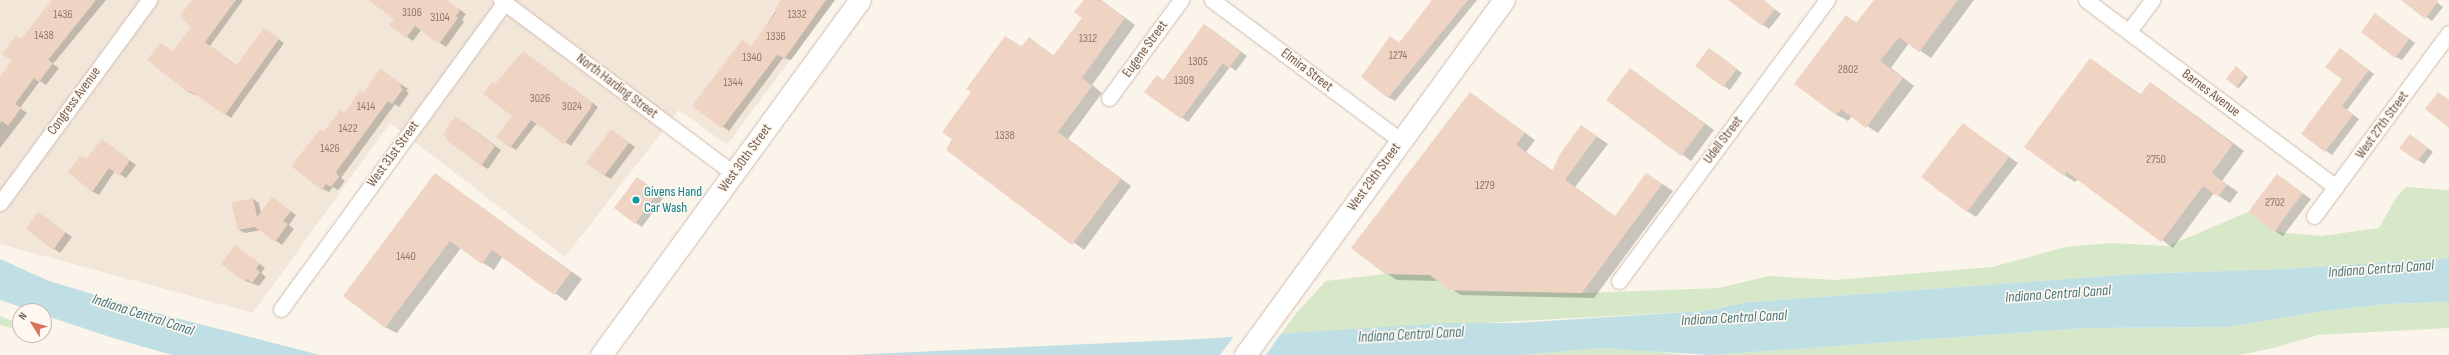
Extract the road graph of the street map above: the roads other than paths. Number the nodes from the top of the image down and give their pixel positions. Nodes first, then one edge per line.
1 (149, 0) edge
2 (860, 0) edge
3 (1181, 0) edge
4 (1212, 0) edge
5 (1504, 0) edge
6 (1827, 0) edge
7 (2086, 0) edge
8 (2152, 0) edge
9 (504, 1) edge
10 (2129, 31) junction
11 (2449, 33) edge
12 (1109, 98) dead end
13 (1401, 141) junction
14 (734, 173) junction
15 (2336, 187) junction
16 (0, 203) edge
17 (2314, 216) dead end
18 (1620, 282) dead end
19 (281, 309) dead end
20 (605, 350) edge
21 (1244, 355) edge

1 - 16 street, Congress Avenue
2 - 14 main road, West 30th Street
3 - 12 street, Eugene Street
4 - 13 street, Elmira Street
5 - 13 main road, West 29th Street
6 - 18 street, Udell Street
7 - 10 street, Barnes Avenue
8 - 10 street
9 - 14 street, North Harding Street
9 - 19 street, West 31st Street
10 - 15 street, Barnes Avenue
11 - 15 street, West 27th Street
13 - 21 main road, West 29th Street
14 - 20 main road, West 30th Street
15 - 17 street, West 27th Street

